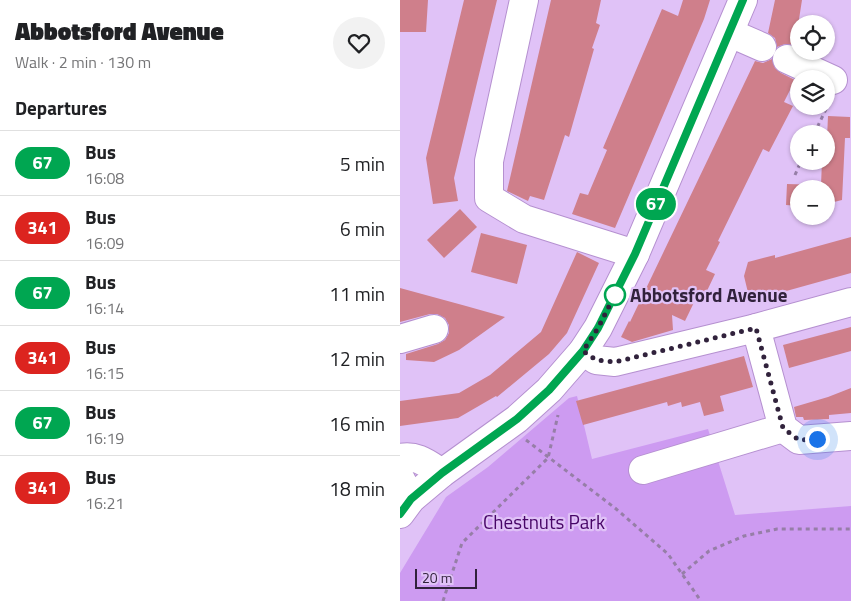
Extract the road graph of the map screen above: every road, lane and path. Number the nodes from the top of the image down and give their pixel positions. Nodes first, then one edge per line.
1 (524, 0) edge
2 (743, 0) edge
3 (730, 33) junction
4 (762, 47) dead end
5 (787, 59) dead end
6 (811, 70) edge
7 (797, 170) edge
8 (795, 175) dead end
9 (635, 254) junction
10 (851, 302) edge
11 (756, 328) junction
12 (434, 329) dead end
13 (400, 339) edge
14 (583, 351) junction
15 (558, 409) dead end
16 (783, 428) junction
17 (519, 435) dead end
18 (851, 436) edge
19 (400, 458) edge
20 (548, 458) junction
21 (643, 470) dead end
22 (442, 473) junction
23 (404, 497) edge
24 (851, 529) edge
25 (682, 574) junction
26 (443, 601) edge
27 (701, 601) edge

1 - 9 street
2 - 3 street
3 - 4 street
3 - 9 street
5 - 6 street
7 - 8 path
9 - 14 street
10 - 11 street
11 - 14 street
11 - 16 street
12 - 13 street
14 - 22 street
15 - 20 path
16 - 18 street
16 - 21 street
17 - 20 path
19 - 22 street
20 - 25 path
20 - 26 path
22 - 23 street
24 - 25 path
25 - 27 path

